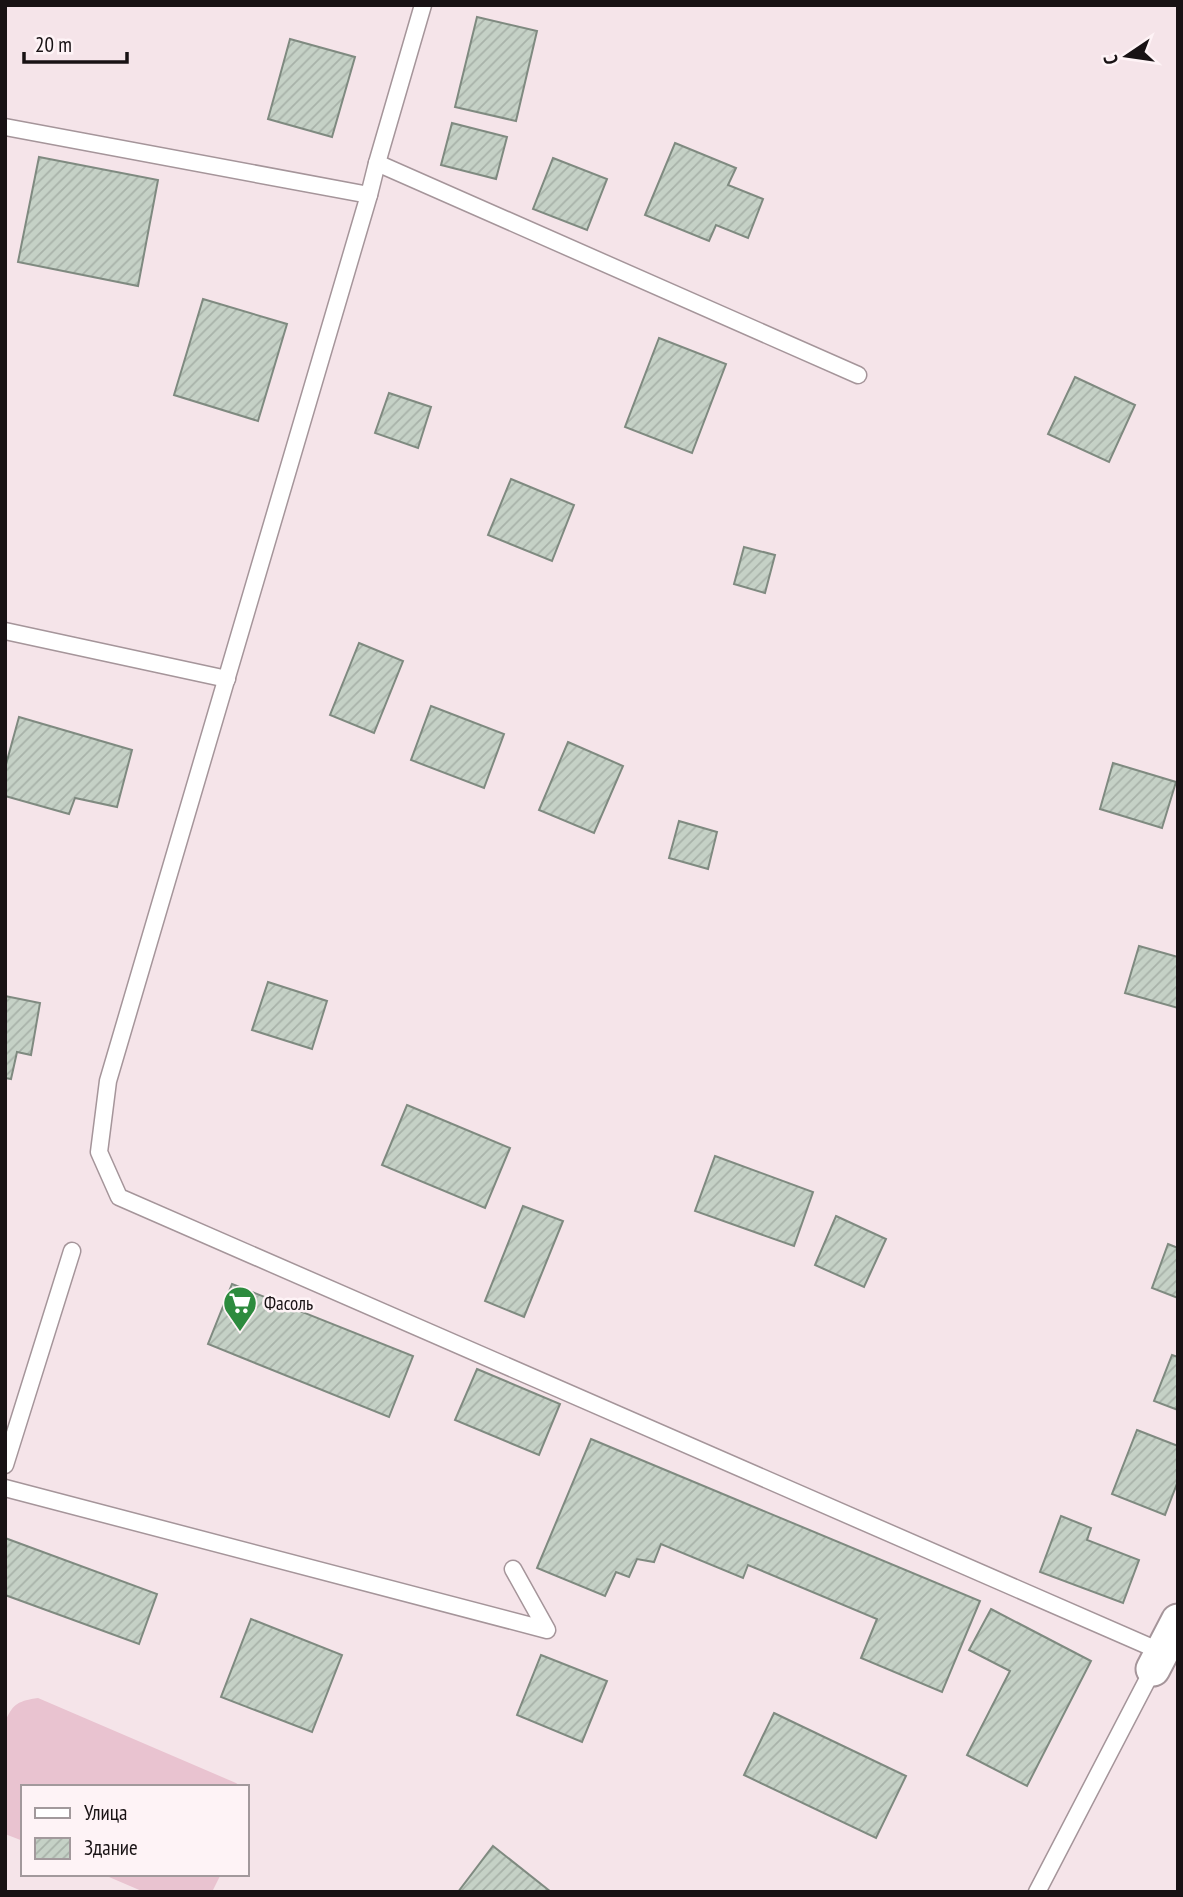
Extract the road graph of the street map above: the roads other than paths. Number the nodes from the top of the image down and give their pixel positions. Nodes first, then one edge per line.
1 (423, 5) edge
2 (5, 127) edge
3 (377, 163) junction
4 (369, 195) junction
5 (858, 375) dead end
6 (5, 631) edge
7 (227, 679) junction
8 (72, 1251) dead end
9 (5, 1465) edge
10 (5, 1488) edge
11 (513, 1569) dead end
12 (1178, 1621) edge
13 (1157, 1661) junction
14 (1037, 1892) edge

1 - 3 lane
2 - 4 lane
3 - 4 lane
3 - 5 lane
4 - 7 lane
6 - 7 lane
7 - 13 lane
8 - 9 lane
10 - 11 lane
12 - 13 street
13 - 14 lane

